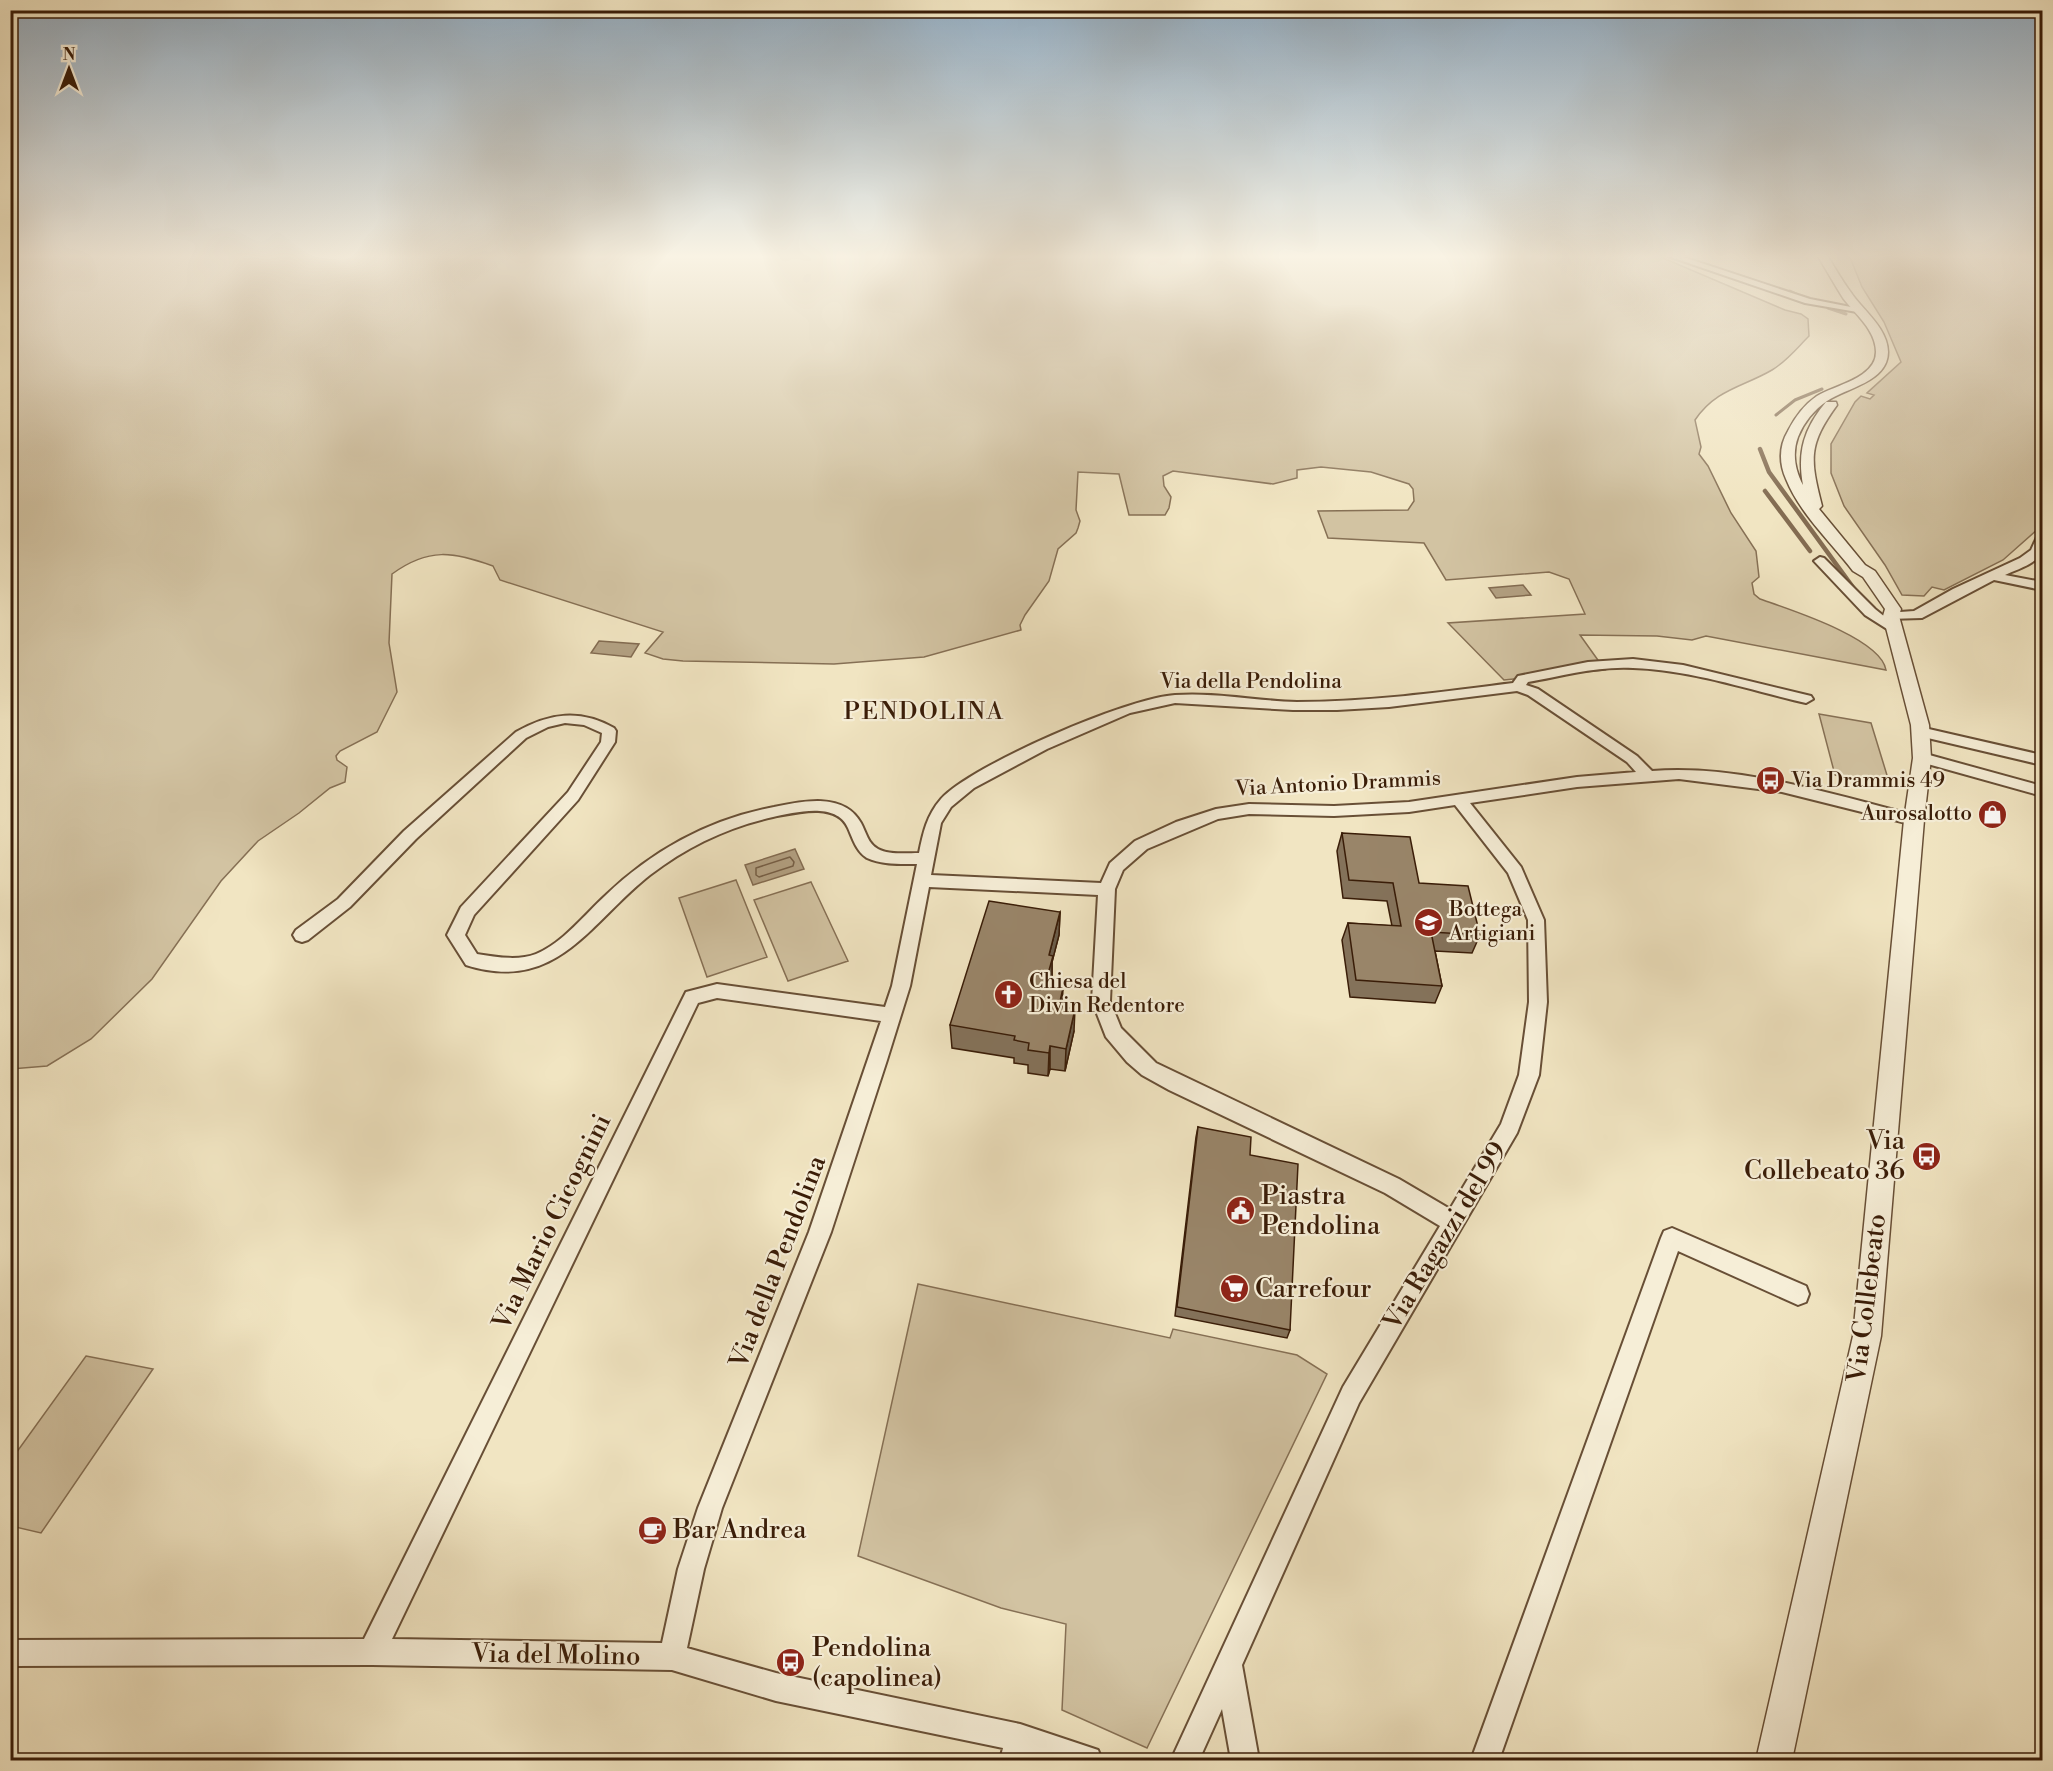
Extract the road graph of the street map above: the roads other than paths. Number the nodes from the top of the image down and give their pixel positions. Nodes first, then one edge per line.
1 (1878, 338) edge
2 (1855, 382) junction
3 (1818, 515) junction
4 (2042, 538) edge
5 (1820, 561) dead end
6 (1994, 576) junction
7 (2043, 586) edge
8 (1893, 623) junction
9 (1518, 687) junction
10 (1806, 699) dead end
11 (1920, 732) junction
12 (1922, 758) junction
13 (2043, 760) edge
14 (1647, 775) junction
15 (2043, 791) edge
16 (1459, 800) junction
17 (1914, 820) junction
18 (926, 859) junction
19 (921, 881) junction
20 (1107, 889) junction
21 (302, 935) dead end
22 (890, 1015) junction
23 (1452, 1222) junction
24 (1798, 1294) dead end
25 (372, 1652) junction
26 (10, 1653) edge
27 (672, 1657) junction
28 (1229, 1667) junction
29 (1017, 1749) edge
30 (1088, 1761) edge
31 (1185, 1761) edge
32 (1245, 1761) edge
33 (1485, 1761) edge
34 (1774, 1761) edge

1 - 2 street
2 - 3 street
2 - 3 street
3 - 8 street
4 - 6 street
5 - 8 street
6 - 7 street
6 - 8 street
8 - 11 street, Via Collebeato
9 - 10 street, Via della Pendolina
9 - 14 street
9 - 18 street, Via della Pendolina
11 - 12 street, Via Collebeato
11 - 13 street
12 - 15 street
12 - 17 street, Via Collebeato
14 - 16 street, Via Antonio Drammis
14 - 17 street, Via Antonio Drammis
16 - 20 street, Via Antonio Drammis
16 - 23 street, Via Ragazzi del 99
17 - 34 street, Via Collebeato
18 - 19 street, Via della Pendolina
18 - 21 street
19 - 20 street
19 - 22 street, Via della Pendolina
20 - 23 street, Via Antonio Drammis
22 - 25 street, Via Mario Cicognini
22 - 27 street, Via della Pendolina
23 - 28 street, Via Ragazzi del 99
24 - 33 street
25 - 26 street, Via del Molino
25 - 27 street, Via del Molino
27 - 29 street, Via del Molino
28 - 31 street, Via Ragazzi del 99
28 - 32 street
29 - 30 street, Via del Molino

